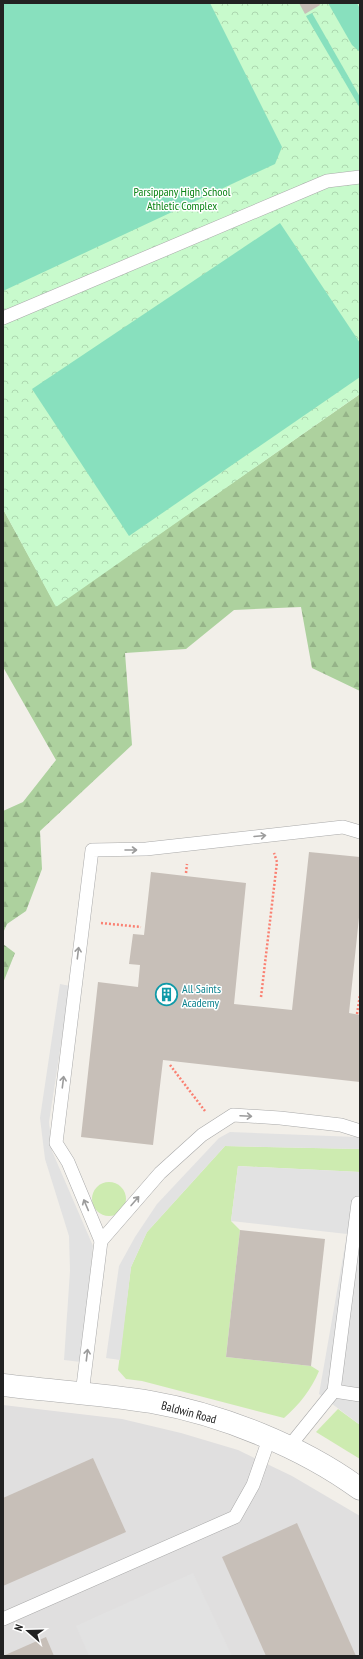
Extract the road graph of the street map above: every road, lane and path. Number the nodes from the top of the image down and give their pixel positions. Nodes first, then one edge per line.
1 (360, 177) edge
2 (3, 318) edge
3 (360, 832) edge
4 (269, 835) junction
5 (82, 921) junction
6 (141, 927) dead end
7 (360, 995) edge
8 (261, 997) dead end
9 (357, 1014) dead end
10 (170, 1065) dead end
11 (207, 1113) dead end
12 (360, 1131) edge
13 (360, 1204) edge
14 (101, 1241) junction
15 (3, 1385) edge
16 (334, 1391) junction
17 (82, 1394) junction
18 (360, 1395) edge
19 (278, 1444) junction
20 (360, 1489) edge
21 (3, 1619) edge

1 - 2 lane
3 - 4 lane
5 -> 4 lane
4 - 8 path
5 - 6 path
14 -> 5 lane
7 - 9 path
10 - 11 path
14 -> 12 lane
13 - 16 lane
17 -> 14 lane
15 - 17 street, Baldwin Road
16 - 18 lane
16 - 19 lane
17 - 19 street, Baldwin Road
19 - 20 street, Baldwin Road
19 - 21 lane

